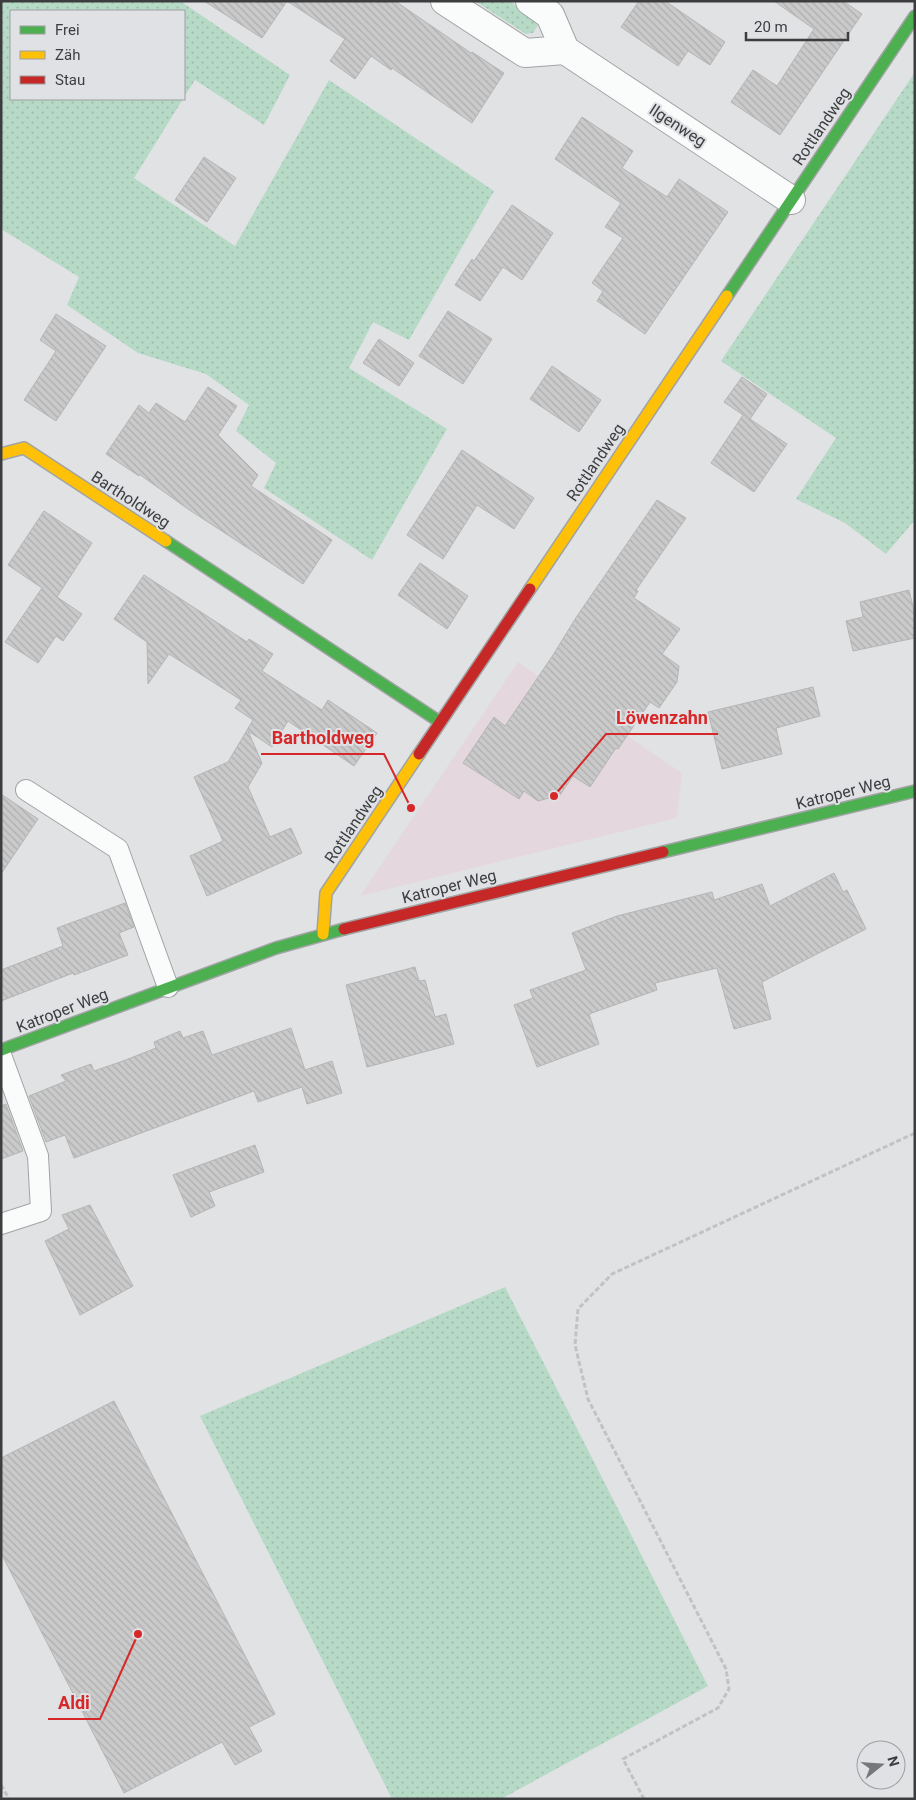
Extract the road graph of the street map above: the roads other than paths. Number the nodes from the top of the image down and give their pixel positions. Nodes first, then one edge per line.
1 (444, 1) edge
2 (530, 1) edge
3 (915, 16) edge
4 (566, 50) junction
5 (791, 200) junction
6 (1, 454) edge
7 (440, 722) junction
8 (26, 790) dead end
9 (915, 791) edge
10 (323, 934) junction
11 (168, 987) junction
12 (1, 1050) edge
13 (1, 1055) edge
14 (1, 1224) edge

1 - 4 street
2 - 4 street
3 - 5 street, Rottlandweg
4 - 5 street, Ilgenweg
5 - 7 street, Rottlandweg
6 - 7 street, Bartholdweg
7 - 10 street, Rottlandweg
8 - 11 lane
9 - 10 street, Katroper Weg
10 - 11 street, Katroper Weg
11 - 12 street, Katroper Weg
13 - 14 lane

